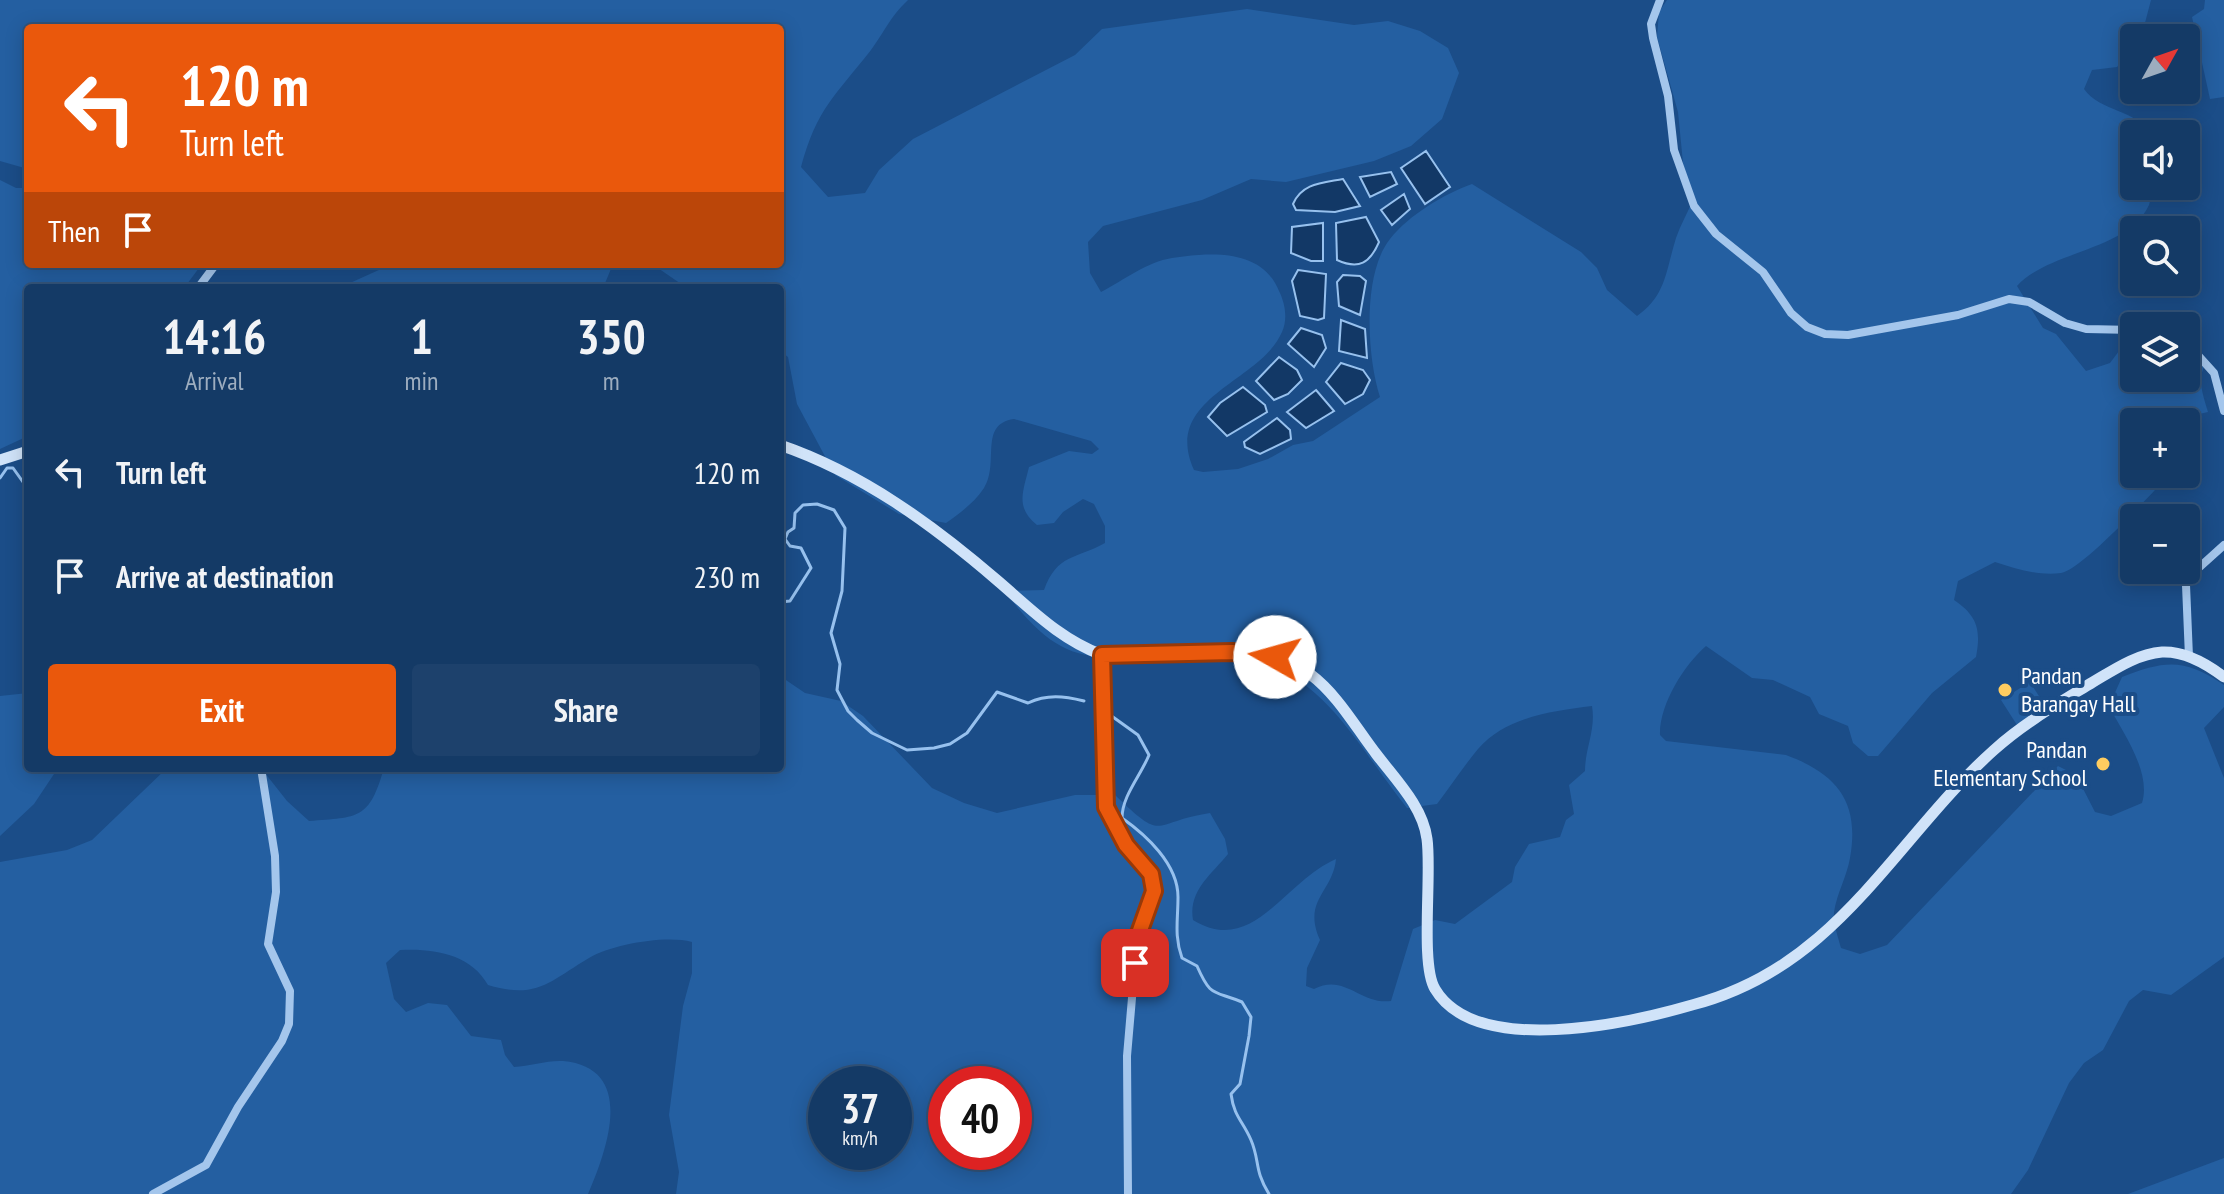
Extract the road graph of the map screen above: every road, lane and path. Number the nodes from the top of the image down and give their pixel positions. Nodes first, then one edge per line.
1 (1660, 0) edge
2 (2120, 330) edge
3 (2200, 358) edge
4 (2224, 411) edge
5 (784, 447) edge
6 (24, 452) edge
7 (0, 460) edge
8 (2224, 545) edge
9 (2200, 564) edge
10 (2186, 584) edge
11 (1102, 655) junction
12 (2189, 657) junction
13 (2224, 677) edge
14 (262, 772) edge
15 (153, 1194) edge
16 (1128, 1194) edge

1 - 2 street
3 - 4 street
5 - 11 street
6 - 7 street
8 - 9 street
10 - 12 street
11 - 12 street
11 - 16 street
12 - 13 street
14 - 15 street

